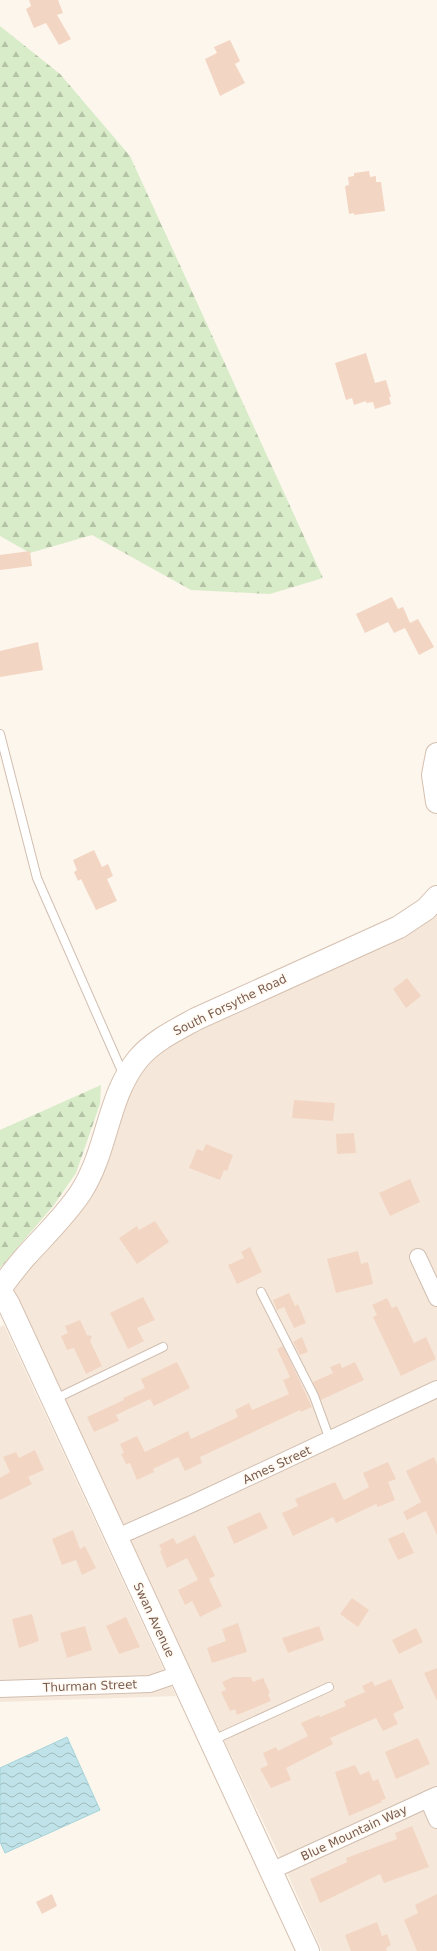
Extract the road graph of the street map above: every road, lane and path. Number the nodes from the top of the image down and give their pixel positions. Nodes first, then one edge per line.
1 (0, 734) edge
2 (437, 754) edge
3 (437, 802) edge
4 (437, 897) edge
5 (125, 1079) junction
6 (418, 1257) dead end
7 (0, 1290) edge
8 (261, 1292) dead end
9 (437, 1298) edge
10 (163, 1348) dead end
11 (437, 1389) edge
12 (52, 1400) junction
13 (330, 1440) junction
14 (115, 1538) junction
15 (179, 1674) junction
16 (329, 1687) dead end
17 (0, 1689) edge
18 (210, 1741) junction
19 (432, 1797) edge
20 (437, 1820) edge
21 (271, 1871) junction
22 (308, 1951) edge

1 - 5 lane
2 - 3 street
4 - 5 street, South Forsythe Road
5 - 7 street, South Forsythe Road
6 - 9 street
7 - 12 street, Swan Avenue
8 - 13 lane
10 - 12 lane
11 - 13 street, Ames Street
12 - 14 street, Swan Avenue
13 - 14 street, Ames Street
14 - 15 street, Swan Avenue
15 - 17 street, Thurman Street
15 - 18 street, Swan Avenue
16 - 18 lane
18 - 21 street, Swan Avenue
19 - 20 street
19 - 21 street, Blue Mountain Way
21 - 22 street, Swan Avenue

